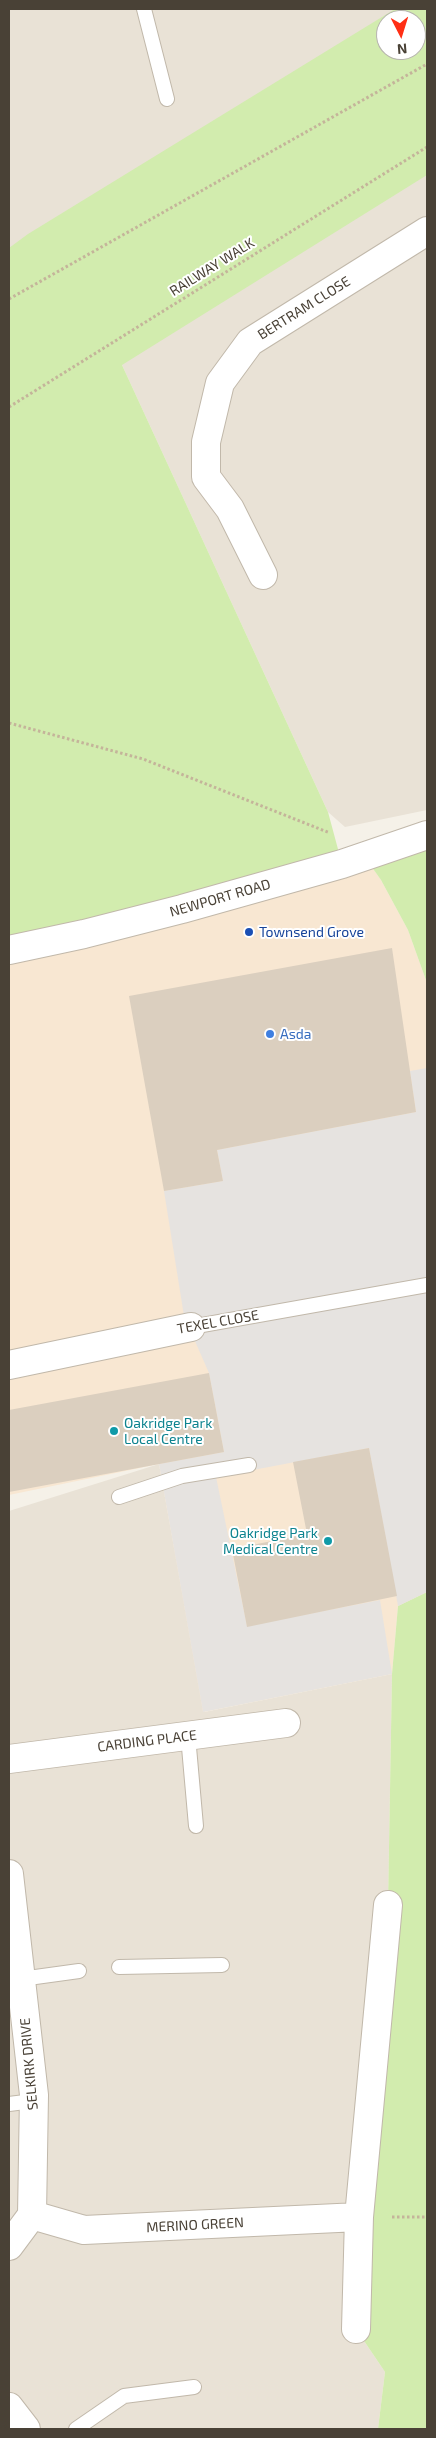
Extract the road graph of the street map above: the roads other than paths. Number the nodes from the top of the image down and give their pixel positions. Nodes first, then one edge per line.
1 (144, 9) edge
2 (167, 99) dead end
3 (427, 231) edge
4 (263, 575) dead end
5 (427, 835) edge
6 (9, 950) edge
7 (427, 1284) edge
8 (191, 1327) joint
9 (9, 1364) edge
10 (249, 1464) dead end
11 (119, 1497) dead end
12 (286, 1723) dead end
13 (188, 1736) junction
14 (9, 1759) edge
15 (196, 1826) dead end
16 (9, 1874) edge
17 (388, 1905) dead end
18 (222, 1965) dead end
19 (119, 1967) dead end
20 (80, 1971) dead end
21 (20, 1979) junction
22 (21, 2102) edge
23 (32, 2215) junction
24 (359, 2217) junction
25 (9, 2246) edge
26 (356, 2329) dead end
27 (194, 2387) dead end
28 (9, 2407) edge
29 (26, 2429) edge
30 (76, 2429) edge

1 - 2 lane
3 - 4 street, BERTRAM CLOSE
5 - 6 street, NEWPORT ROAD
7 - 8 lane, TEXEL CLOSE
8 - 9 street, TEXEL CLOSE
10 - 11 lane
12 - 13 street, CARDING PLACE
13 - 14 street, CARDING PLACE
13 - 15 lane
16 - 21 street, SELKIRK DRIVE
17 - 24 street
18 - 19 lane
20 - 21 lane
21 - 22 street, SELKIRK DRIVE
22 - 23 street, SELKIRK DRIVE
23 - 24 street, MERINO GREEN
23 - 25 street
24 - 26 street
27 - 30 lane
28 - 29 street

